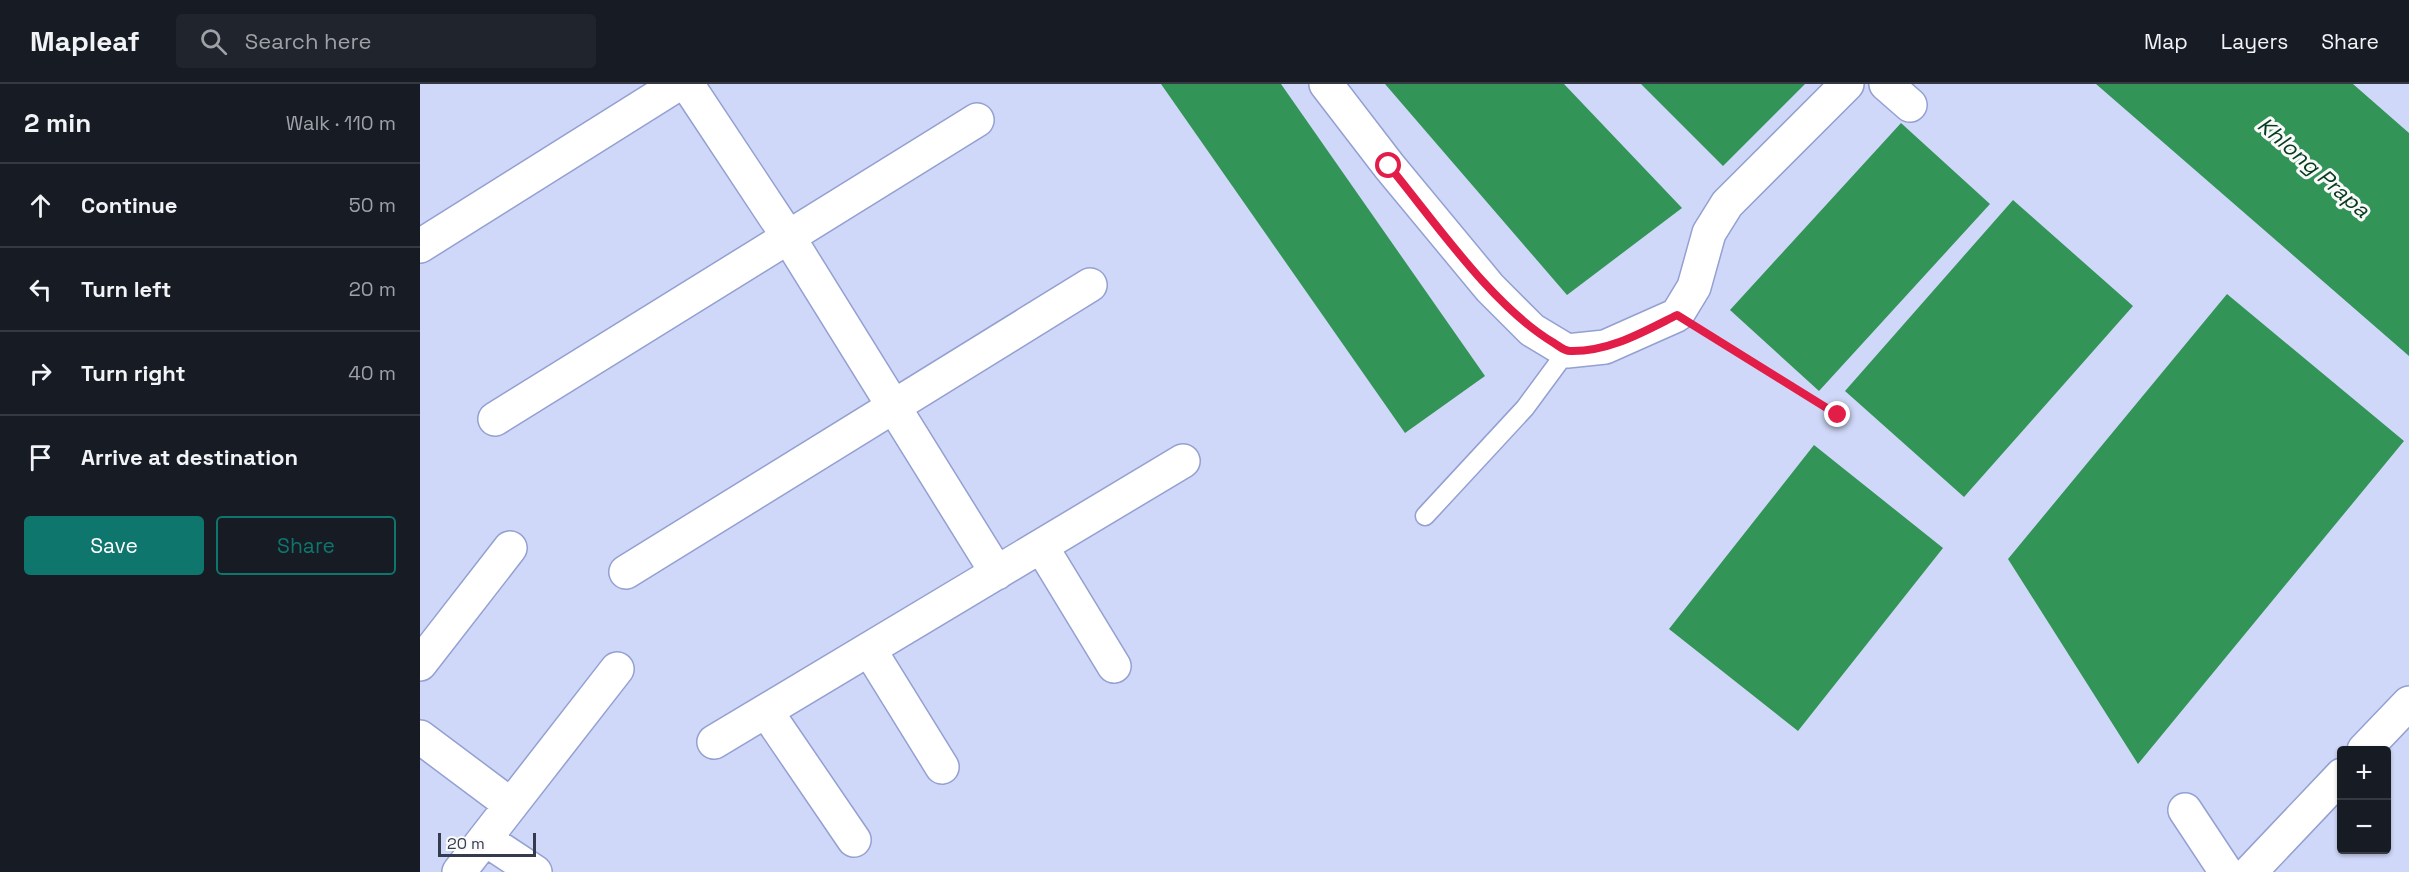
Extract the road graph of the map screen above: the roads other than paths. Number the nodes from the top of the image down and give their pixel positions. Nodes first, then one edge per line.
1 (678, 84) edge
2 (687, 84) edge
3 (1326, 84) edge
4 (1847, 84) edge
5 (1886, 84) edge
6 (1910, 105) dead end
7 (977, 120) dead end
8 (789, 238) junction
9 (420, 246) edge
10 (1090, 285) dead end
11 (1567, 351) junction
12 (894, 407) junction
13 (495, 419) dead end
14 (1183, 461) dead end
15 (1425, 516) dead end
16 (1041, 546) junction
17 (510, 548) dead end
18 (626, 572) dead end
19 (997, 573) junction
20 (869, 649) junction
21 (420, 663) edge
22 (1114, 666) dead end
23 (617, 669) dead end
24 (2409, 703) edge
25 (766, 711) junction
26 (420, 737) edge
27 (714, 742) dead end
28 (2368, 746) edge
29 (942, 768) dead end
30 (2337, 780) edge
31 (511, 805) junction
32 (2185, 810) dead end
33 (485, 838) junction
34 (854, 840) dead end
35 (459, 872) edge
36 (536, 872) edge
37 (2226, 872) edge
38 (2250, 872) edge

1 - 9 street
2 - 8 street
3 - 11 street
4 - 11 street
5 - 6 street
7 - 8 street
8 - 12 street
8 - 13 street
10 - 12 street
11 - 15 lane
12 - 18 street
12 - 19 street
14 - 16 street
16 - 19 street
16 - 22 street
17 - 21 street
19 - 20 street
20 - 25 street
20 - 29 street
23 - 31 street
24 - 28 street
25 - 27 street
25 - 34 street
26 - 31 street
30 - 38 street
31 - 33 street
32 - 37 street
33 - 35 street
33 - 36 street

